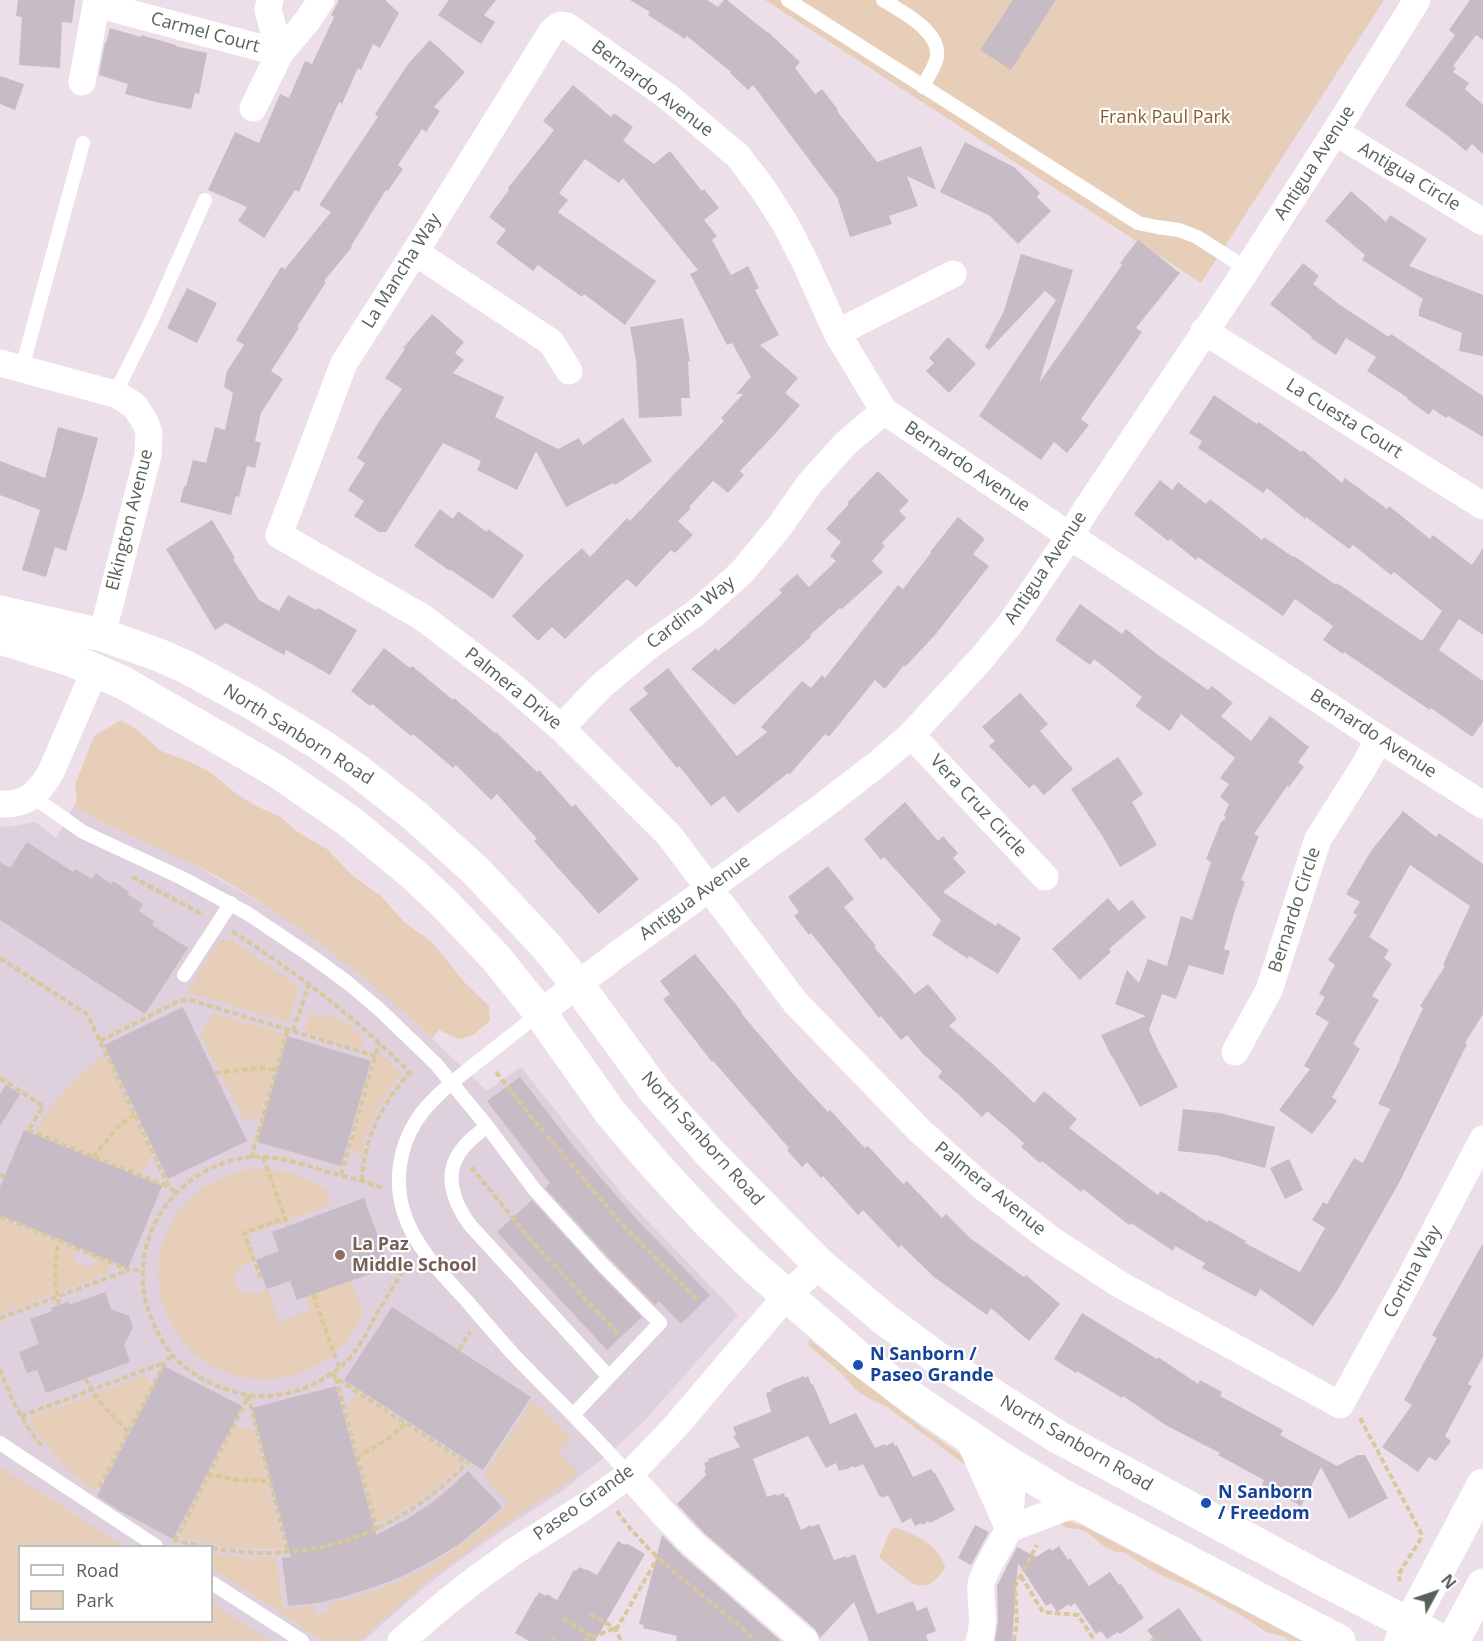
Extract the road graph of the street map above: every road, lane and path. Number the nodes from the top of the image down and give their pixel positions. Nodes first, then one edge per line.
1 (270, 0) edge
2 (321, 0) edge
3 (788, 0) edge
4 (883, 0) edge
5 (1417, 0) edge
6 (97, 2) edge
7 (560, 25) joint
8 (280, 53) junction
9 (82, 82) dead end
10 (923, 87) junction
11 (253, 108) dead end
12 (1335, 132) junction
13 (84, 143) dead end
14 (205, 200) dead end
15 (1483, 222) edge
16 (415, 252) junction
17 (1247, 269) junction
18 (952, 274) dead end
19 (1204, 331) junction
20 (837, 333) junction
21 (11, 366) edge
22 (569, 371) dead end
23 (115, 394) junction
24 (884, 411) junction
25 (1483, 506) edge
26 (279, 535) joint
27 (1070, 536) junction
28 (0, 612) edge
29 (102, 635) junction
30 (0, 638) edge
31 (95, 670) junction
32 (561, 728) junction
33 (911, 735) junction
34 (1379, 739) junction
35 (32, 796) junction
36 (0, 804) edge
37 (1483, 805) edge
38 (1045, 878) dead end
39 (709, 888) junction
40 (231, 903) junction
41 (0, 958) edge
42 (184, 975) dead end
43 (309, 984) dead end
44 (577, 984) junction
45 (540, 1013) junction
46 (288, 1029) junction
47 (293, 1031) junction
48 (100, 1041) junction
49 (379, 1043) dead end
50 (1234, 1052) dead end
51 (375, 1056) junction
52 (276, 1070) junction
53 (410, 1072) dead end
54 (496, 1072) dead end
55 (215, 1074) dead end
56 (0, 1078) edge
57 (452, 1082) junction
58 (135, 1113) junction
59 (487, 1126) junction
60 (1483, 1139) edge
61 (460, 1152) junction
62 (93, 1157) junction
63 (263, 1157) junction
64 (251, 1158) junction
65 (362, 1182) dead end
66 (169, 1187) junction
67 (177, 1192) junction
68 (0, 1216) edge
69 (285, 1218) junction
70 (288, 1226) dead end
71 (59, 1240) junction
72 (409, 1261) dead end
73 (820, 1265) junction
74 (129, 1270) junction
75 (143, 1271) junction
76 (262, 1275) dead end
77 (313, 1294) dead end
78 (788, 1294) junction
79 (57, 1297) junction
80 (698, 1300) dead end
81 (59, 1305) dead end
82 (0, 1318) edge
83 (470, 1332) dead end
84 (618, 1334) dead end
85 (459, 1350) dead end
86 (173, 1354) junction
87 (165, 1363) junction
88 (339, 1367) junction
89 (332, 1373) junction
90 (609, 1377) junction
91 (85, 1378) dead end
92 (336, 1378) junction
93 (92, 1390) junction
94 (248, 1397) junction
95 (1343, 1399) junction
96 (573, 1415) junction
97 (21, 1416) dead end
98 (406, 1422) junction
99 (129, 1433) junction
100 (967, 1435) junction
101 (0, 1443) edge
102 (357, 1458) junction
103 (1010, 1464) junction
104 (208, 1475) junction
105 (629, 1475) junction
106 (270, 1481) junction
107 (1483, 1485) edge
108 (98, 1489) dead end
109 (1077, 1503) junction
110 (616, 1510) dead end
111 (1009, 1529) junction
112 (377, 1530) junction
113 (175, 1541) dead end
114 (1038, 1542) dead end
115 (154, 1545) edge
116 (213, 1548) edge
117 (288, 1553) junction
118 (658, 1557) junction
119 (1021, 1576) junction
120 (1400, 1581) dead end
121 (213, 1584) edge
122 (1483, 1585) edge
123 (590, 1614) dead end
124 (563, 1619) dead end
125 (616, 1629) junction
126 (1406, 1633) edge
127 (594, 1636) junction
128 (302, 1641) edge
129 (401, 1641) edge
130 (583, 1641) edge
131 (620, 1641) edge
132 (756, 1641) edge
133 (805, 1641) edge
134 (979, 1641) edge
135 (1014, 1641) edge
136 (1095, 1641) edge
137 (1339, 1641) edge
138 (1442, 1641) edge
139 (1454, 1641) edge

1 - 8 street
2 - 8 street
3 - 10 lane
4 - 10 lane
5 - 12 street, Antigua Avenue
6 - 8 street, Carmel Court
6 - 9 street
7 - 16 street, La Mancha Way
7 - 20 street, Bernardo Avenue
8 - 11 street
10 - 17 lane
12 - 15 street, Antigua Circle
12 - 17 street, Antigua Avenue
13 - 21 lane
14 - 23 lane
16 - 22 street
16 - 26 street, La Mancha Way
17 - 19 street, Antigua Avenue
18 - 20 street
19 - 25 street, La Cuesta Court
19 - 27 street, Antigua Avenue
20 - 24 street, Bernardo Avenue
21 - 23 street, Elkington Avenue
23 - 29 street, Elkington Avenue
24 - 27 street, Bernardo Avenue
24 - 32 street, Cardina Way
26 - 32 street, Palmera Drive
27 - 33 street, Antigua Avenue
27 - 34 street, Bernardo Avenue
28 - 29 main road, North Sanborn Road
29 - 44 main road, North Sanborn Road
30 - 31 main road
31 - 35 street
31 - 45 main road
32 - 39 street, Palmera Drive
33 - 38 street, Vera Cruz Circle
33 - 39 street, Antigua Avenue
34 - 37 street, Bernardo Avenue
34 - 50 street, Bernardo Circle
35 - 36 street
35 - 40 lane
39 - 44 street, Antigua Avenue
39 - 95 street, Palmera Avenue
40 - 42 lane
40 - 57 lane
41 - 48 path
43 - 47 path
44 - 45 street, Antigua Avenue
44 - 73 main road, North Sanborn Road
45 - 57 lane
45 - 78 main road
46 - 47 path
46 - 48 path
46 - 52 path
47 - 51 path
48 - 58 path
49 - 51 path
51 - 63 path
52 - 55 path
52 - 64 path
53 - 65 path
54 - 80 path
56 - 62 path
57 - 59 lane
57 - 96 lane
58 - 62 path
58 - 66 path
59 - 61 lane
59 - 90 lane
60 - 95 street, Cortina Way
61 - 84 path
61 - 90 lane
62 - 66 path
63 - 64 path
63 - 69 path
64 - 67 path
66 - 67 path
67 - 75 path
68 - 71 path
69 - 70 path
69 - 76 path
71 - 74 path
71 - 79 path
72 - 88 path
73 - 78 street, Paseo Grande
73 - 126 main road, North Sanborn Road
74 - 75 path
74 - 79 path
75 - 86 path
77 - 88 path
78 - 100 main road
78 - 105 street, Paseo Grande
79 - 81 path
79 - 82 path
83 - 85 path
86 - 87 path
86 - 94 path
87 - 93 path
87 - 99 path
88 - 89 path
89 - 92 path
89 - 94 path
90 - 96 lane
91 - 93 path
92 - 98 path
92 - 102 path
93 - 97 path
93 - 99 path
94 - 104 path
94 - 106 path
95 - 120 path
96 - 105 lane
98 - 102 path
98 - 112 path
99 - 108 path
100 - 103 main road
100 - 111 street
101 - 115 lane
102 - 112 path
103 - 109 main road
103 - 111 street
104 - 106 path
104 - 113 path
105 - 129 street, Paseo Grande
105 - 133 street
106 - 117 path
107 - 126 main road
109 - 111 street
109 - 137 main road
110 - 118 path
111 - 134 street
112 - 117 path
114 - 119 path
116 - 117 path
118 - 125 path
118 - 132 path
119 - 135 path
119 - 136 path
121 - 128 lane
122 - 139 main road
123 - 125 path
124 - 127 path
125 - 127 path
125 - 131 path
126 - 138 main road, North Sanborn Road
127 - 130 path

